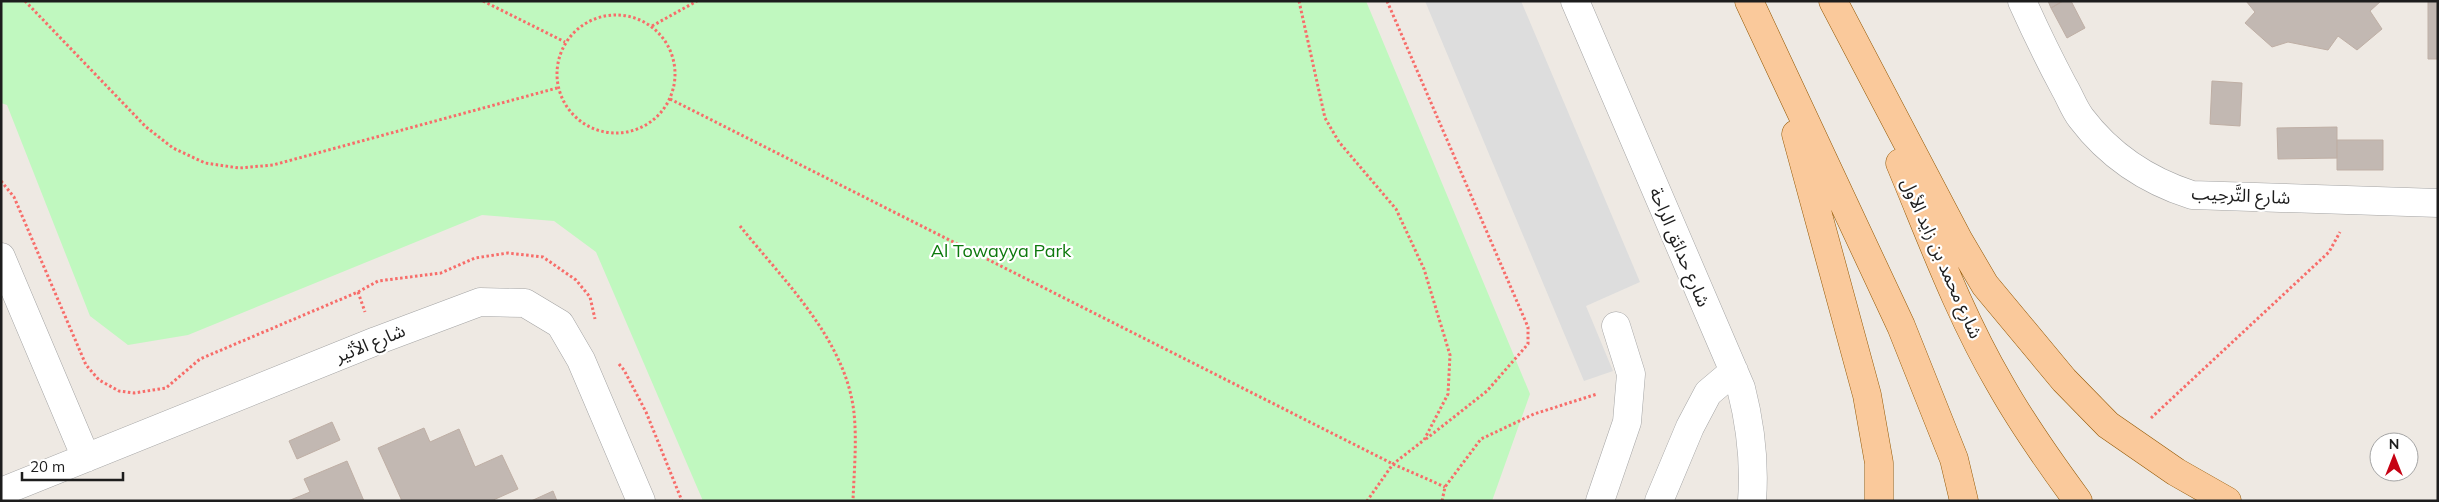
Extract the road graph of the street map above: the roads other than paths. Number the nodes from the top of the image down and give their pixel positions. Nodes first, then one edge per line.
1 (1575, 1) edge
2 (1832, 1) edge
3 (2022, 1) edge
4 (1749, 2) edge
5 (2438, 204) edge
6 (1, 257) edge
7 (1616, 326) dead end
8 (1734, 371) junction
9 (86, 458) junction
10 (1, 492) edge
11 (641, 501) edge
12 (1600, 501) edge
13 (1659, 501) edge
14 (1752, 501) edge
15 (1879, 501) edge
16 (1964, 501) edge
17 (2078, 501) edge
18 (2227, 501) edge

1 - 8 street, شارع حدائق الراحة
2 - 17 main road, شارع محمد بن زايد الأول
2 - 18 main road
3 - 5 street, شارع التَّرحِيب
4 - 15 main road
4 - 16 main road
6 - 9 street
7 - 12 street
8 - 13 street
8 - 14 street, شارع حدائق الراحة
9 - 10 street, شارع الأثير
9 - 11 street, شارع الأثير

